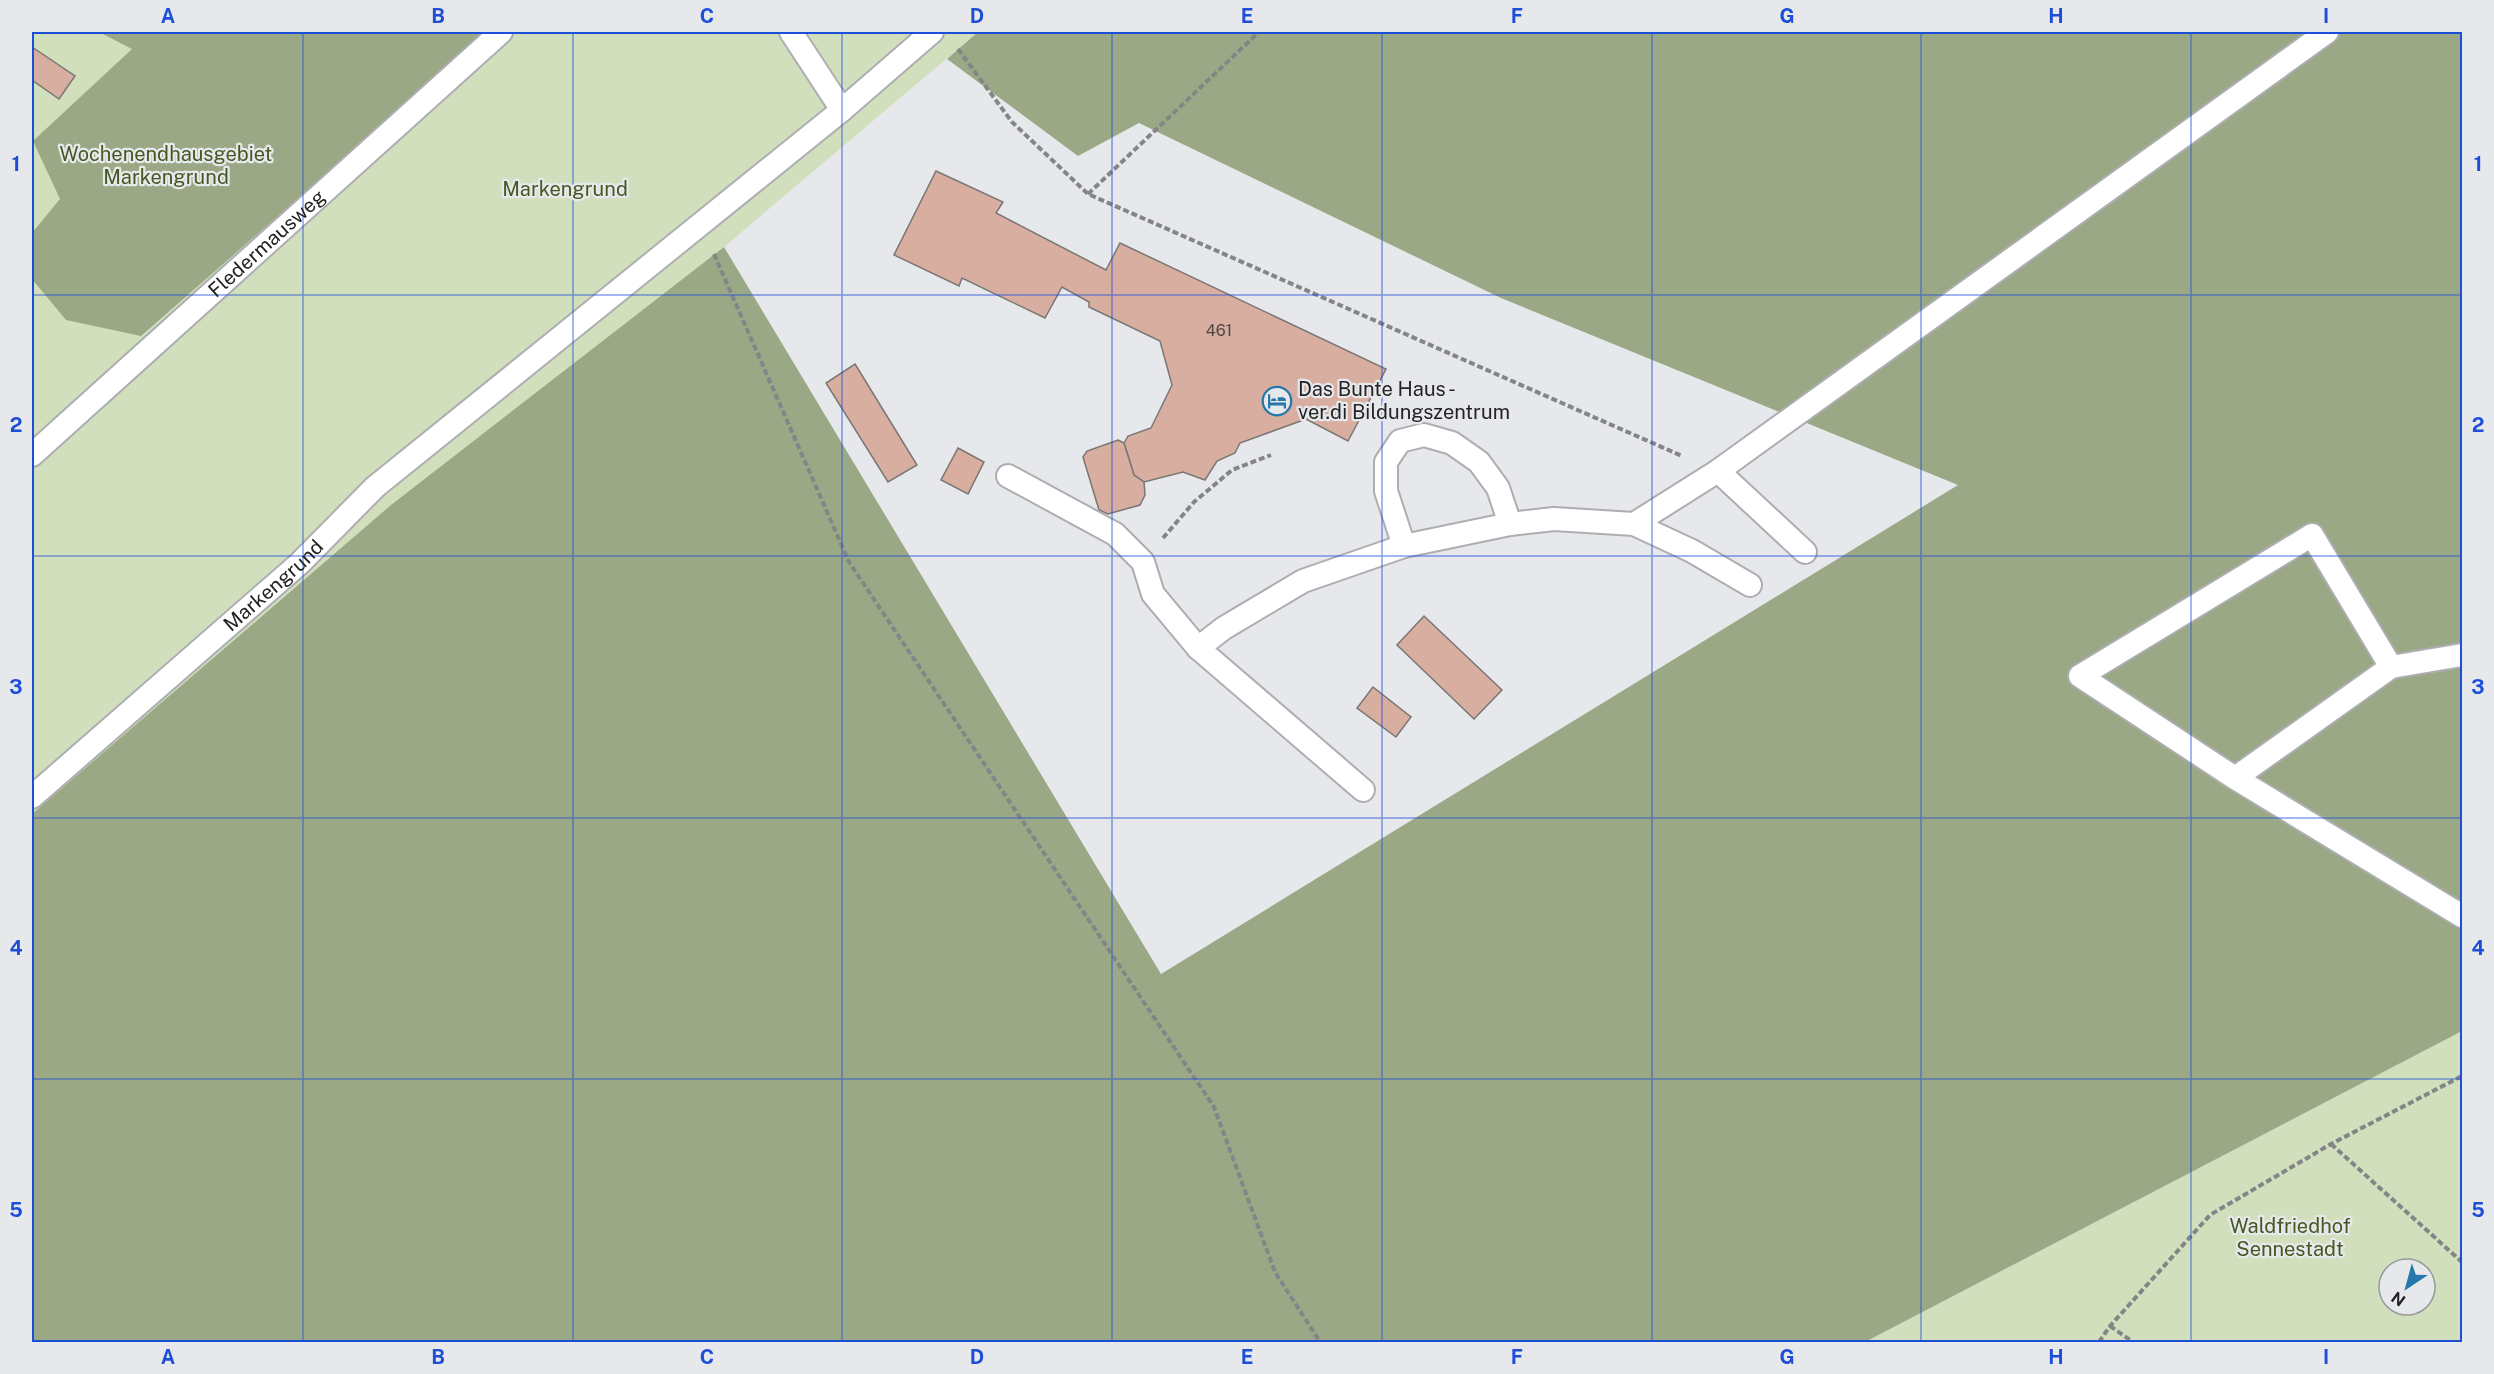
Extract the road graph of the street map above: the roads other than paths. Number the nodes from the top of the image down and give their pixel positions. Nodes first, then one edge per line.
1 (501, 32) edge
2 (791, 32) edge
3 (2327, 32) edge
4 (942, 36) edge
5 (842, 110) junction
6 (32, 455) edge
7 (1718, 471) junction
8 (1008, 476) dead end
9 (1510, 524) junction
10 (1634, 524) junction
11 (1404, 546) junction
12 (1805, 552) dead end
13 (1750, 585) dead end
14 (1198, 648) junction
15 (2463, 654) edge
16 (2391, 667) junction
17 (2235, 778) junction
18 (1363, 790) dead end
19 (32, 797) edge
20 (2463, 916) edge

1 - 6 lane, Fledermausweg
2 - 5 lane
3 - 7 lane
4 - 5 lane, Markengrund
5 - 19 lane, Markengrund
7 - 10 lane
7 - 12 lane
8 - 14 lane
9 - 10 lane
9 - 11 lane
9 - 11 lane
10 - 13 lane
11 - 14 lane
14 - 18 lane
15 - 16 lane
16 - 17 lane
16 - 17 lane
17 - 20 lane

